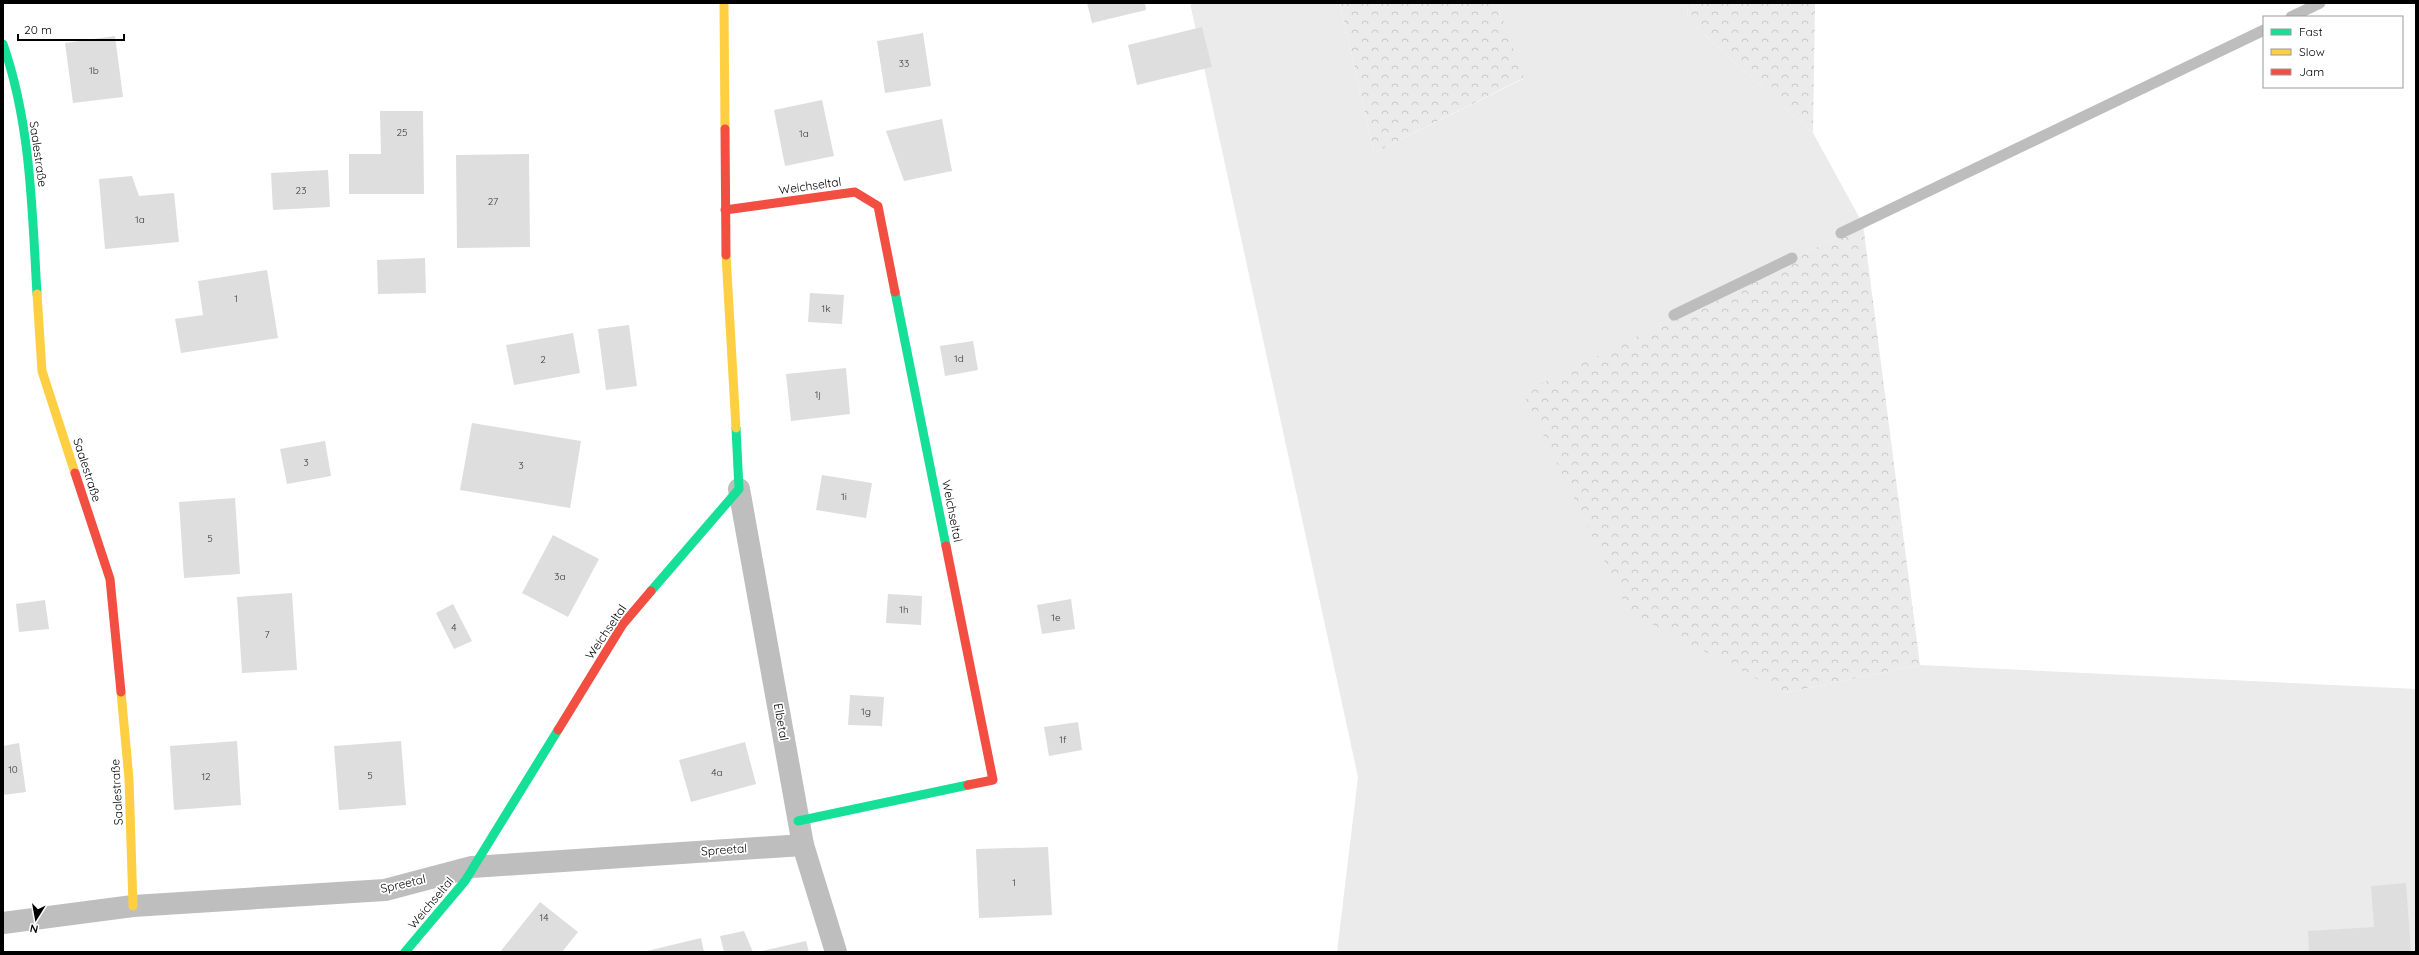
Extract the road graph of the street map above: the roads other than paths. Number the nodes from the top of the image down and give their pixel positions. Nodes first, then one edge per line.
1 (724, 3) edge
2 (3, 44) edge
3 (725, 210) junction
4 (740, 489) junction
5 (798, 821) junction
6 (803, 844) junction
7 (472, 867) junction
8 (133, 906) junction
9 (3, 923) edge
10 (405, 952) edge
11 (836, 952) edge

1 - 3 street
2 - 8 street, Saalestraße
3 - 4 street
3 - 5 street, Weichseltal
4 - 5 street, Elbetal
4 - 7 street, Weichseltal
5 - 6 street, Elbetal
6 - 7 street, Spreetal
6 - 11 street, Elbetal
7 - 8 street, Spreetal
7 - 10 street, Weichseltal
8 - 9 street, Spreetal

